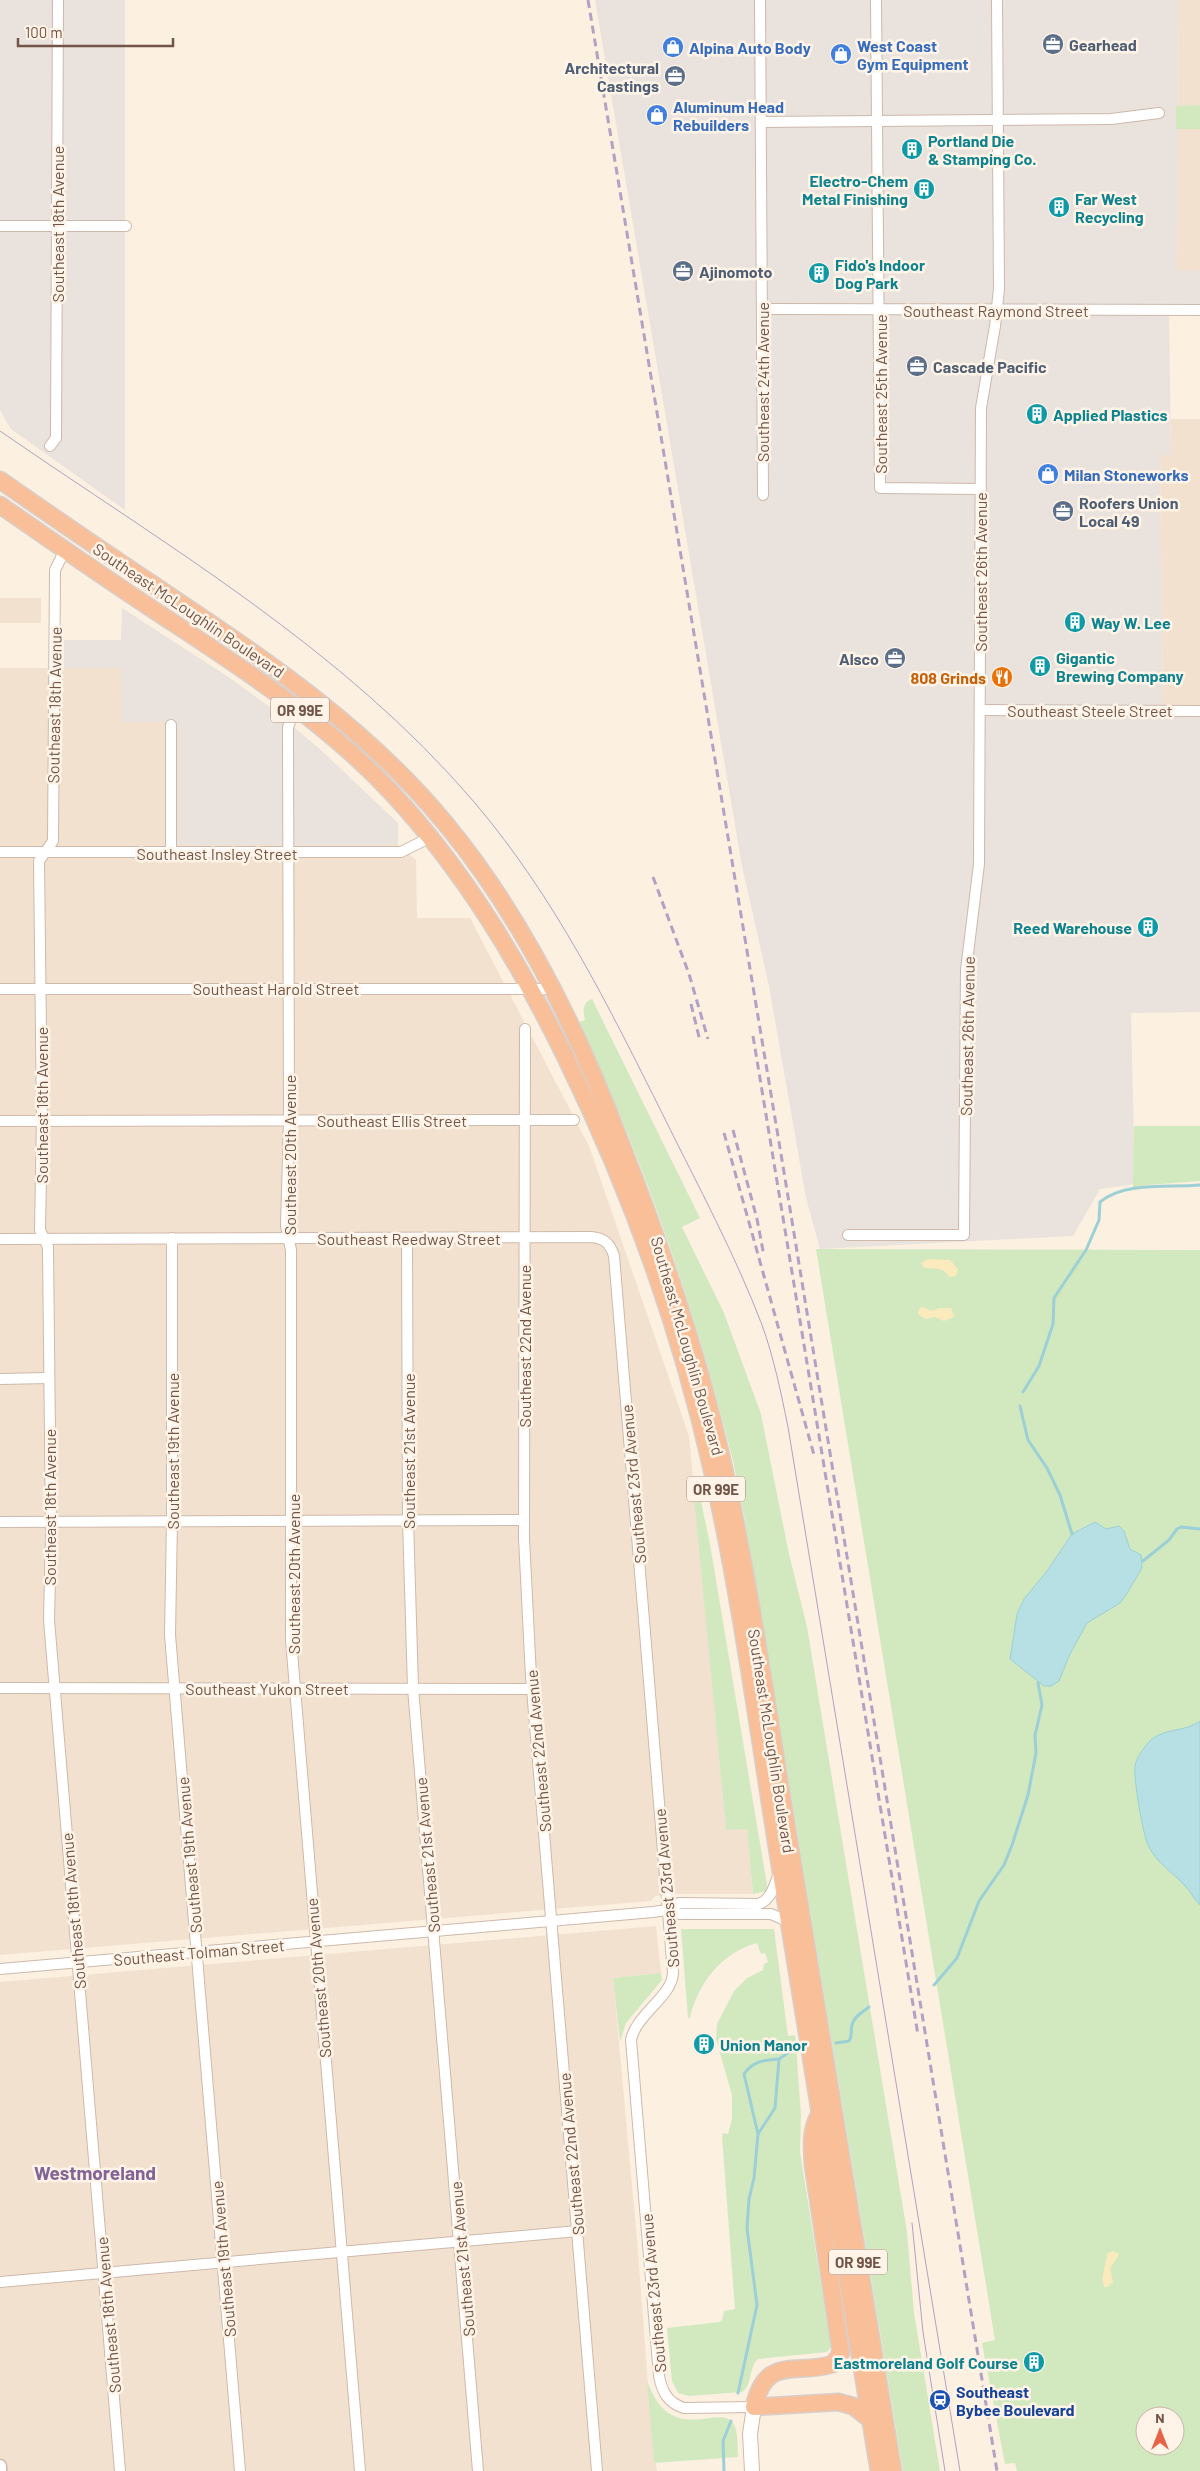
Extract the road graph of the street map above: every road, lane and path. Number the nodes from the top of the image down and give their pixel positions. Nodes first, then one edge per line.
1 (58, 0) edge
2 (760, 0) edge
3 (876, 0) edge
4 (997, 0) edge
5 (1159, 113) dead end
6 (998, 120) junction
7 (877, 121) junction
8 (761, 122) junction
9 (0, 226) edge
10 (57, 226) junction
11 (126, 226) dead end
12 (762, 309) junction
13 (880, 310) junction
14 (997, 310) junction
15 (1200, 310) edge
16 (50, 446) dead end
17 (0, 480) edge
18 (981, 489) junction
19 (762, 495) dead end
20 (0, 505) edge
21 (65, 550) junction
22 (295, 706) junction
23 (980, 710) junction
24 (1200, 711) edge
25 (171, 725) dead end
26 (431, 837) junction
27 (0, 852) edge
28 (44, 852) junction
29 (171, 853) junction
30 (288, 853) junction
31 (288, 988) junction
32 (0, 989) edge
33 (41, 989) junction
34 (530, 989) junction
35 (552, 989) junction
36 (525, 1029) dead end
37 (0, 1120) edge
38 (42, 1120) junction
39 (524, 1120) junction
40 (574, 1120) dead end
41 (289, 1121) junction
42 (848, 1235) dead end
43 (172, 1238) junction
44 (288, 1238) junction
45 (407, 1238) junction
46 (524, 1238) junction
47 (0, 1239) edge
48 (44, 1239) junction
49 (606, 1242) joint
50 (0, 1378) edge
51 (49, 1378) junction
52 (172, 1520) junction
53 (293, 1520) junction
54 (408, 1520) junction
55 (523, 1520) junction
56 (49, 1521) junction
57 (0, 1522) edge
58 (0, 1688) edge
59 (55, 1688) junction
60 (175, 1688) junction
61 (295, 1688) junction
62 (413, 1688) junction
63 (533, 1688) junction
64 (780, 1870) junction
65 (667, 1910) junction
66 (789, 1922) junction
67 (552, 1923) junction
68 (434, 1933) junction
69 (315, 1942) junction
70 (197, 1952) junction
71 (78, 1963) junction
72 (0, 1969) edge
73 (815, 2046) junction
74 (820, 2113) junction
75 (578, 2231) junction
76 (461, 2241) junction
77 (342, 2251) junction
78 (224, 2262) junction
79 (104, 2272) junction
80 (0, 2282) edge
81 (754, 2407) junction
82 (871, 2420) junction
83 (0, 2466) edge
84 (0, 2471) edge
85 (120, 2471) edge
86 (240, 2471) edge
87 (360, 2471) edge
88 (478, 2471) edge
89 (597, 2471) edge
90 (752, 2471) edge
91 (879, 2471) edge
92 (893, 2471) edge

1 - 10 street, Southeast 18th Avenue
2 - 8 street, Southeast 24th Avenue
3 - 7 street, Southeast 25th Avenue
4 - 6 street, Southeast 26th Avenue
5 - 6 street
6 - 7 street
6 - 14 street, Southeast 26th Avenue
7 - 8 street
7 - 13 street, Southeast 25th Avenue
8 - 12 street, Southeast 24th Avenue
9 - 10 street
10 - 11 street
10 - 16 street, Southeast 18th Avenue
12 - 13 street, Southeast Raymond Street
12 - 19 street, Southeast 24th Avenue
13 - 14 street, Southeast Raymond Street
13 - 18 street, Southeast 25th Avenue
14 - 15 street, Southeast Raymond Street
14 - 18 street, Southeast 26th Avenue
17 - 35 highway, Southeast McLoughlin Boulevard / OR 99E
18 - 23 street, Southeast 26th Avenue
20 - 21 highway, Southeast McLoughlin Boulevard / OR 99E
21 - 22 highway, Southeast McLoughlin Boulevard / OR 99E
21 - 28 street, Southeast 18th Avenue
22 - 26 highway, Southeast McLoughlin Boulevard / OR 99E
22 - 30 street, Southeast 20th Avenue
23 - 24 street, Southeast Steele Street
23 - 42 street, Southeast 26th Avenue
25 - 29 street
26 - 30 street, Southeast Insley Street
26 - 34 highway, Southeast McLoughlin Boulevard / OR 99E
27 - 28 street, Southeast Insley Street
28 - 29 street, Southeast Insley Street
28 - 33 street, Southeast 18th Avenue
29 - 30 street, Southeast Insley Street
30 - 31 street, Southeast 20th Avenue
31 - 33 street, Southeast Harold Street
31 - 34 street, Southeast Harold Street
31 - 41 street, Southeast 20th Avenue
32 - 33 street, Southeast Harold Street
33 - 38 street, Southeast 18th Avenue
34 - 35 street, Southeast Harold Street
34 - 64 highway, Southeast McLoughlin Boulevard / OR 99E
35 - 73 highway, Southeast McLoughlin Boulevard / OR 99E
36 - 39 street, Southeast 22nd Avenue
37 - 38 street, Southeast Ellis Street
38 - 41 street, Southeast Ellis Street
38 - 48 street, Southeast 18th Avenue
39 - 40 street, Southeast Ellis Street
39 - 41 street, Southeast Ellis Street
39 - 46 street, Southeast 22nd Avenue
41 - 44 street, Southeast 20th Avenue
43 - 44 street, Southeast Reedway Street
43 - 48 street, Southeast Reedway Street
43 - 52 street, Southeast 19th Avenue
44 - 45 street, Southeast Reedway Street
44 - 53 street, Southeast 20th Avenue
45 - 46 street, Southeast Reedway Street
45 - 54 street, Southeast 21st Avenue
46 - 49 street, Southeast Reedway Street
46 - 55 street, Southeast 22nd Avenue
47 - 48 street, Southeast Reedway Street
48 - 51 street, Southeast 18th Avenue
49 - 65 street, Southeast 23rd Avenue
50 - 51 street
51 - 56 street, Southeast 18th Avenue
52 - 53 street
52 - 56 street
52 - 60 street, Southeast 19th Avenue
53 - 54 street
53 - 61 street, Southeast 20th Avenue
54 - 55 street
54 - 62 street, Southeast 21st Avenue
55 - 63 street, Southeast 22nd Avenue
56 - 57 street
56 - 59 street, Southeast 18th Avenue
58 - 59 street, Southeast Yukon Street
59 - 60 street, Southeast Yukon Street
59 - 71 street, Southeast 18th Avenue
60 - 61 street, Southeast Yukon Street
60 - 70 street, Southeast 19th Avenue
61 - 62 street, Southeast Yukon Street
61 - 69 street, Southeast 20th Avenue
62 - 63 street, Southeast Yukon Street
62 - 68 street, Southeast 21st Avenue
63 - 67 street, Southeast 22nd Avenue
64 - 65 street, Southeast Tolman Street
64 - 66 highway, Southeast McLoughlin Boulevard / OR 99E
65 - 66 street, Southeast Tolman Street
65 - 67 street, Southeast Tolman Street
65 - 81 street, Southeast 23rd Avenue
66 - 73 highway, Southeast McLoughlin Boulevard / OR 99E
67 - 68 street, Southeast Tolman Street
67 - 75 street, Southeast 22nd Avenue
68 - 69 street, Southeast Tolman Street
68 - 76 street, Southeast 21st Avenue
69 - 70 street, Southeast Tolman Street
69 - 77 street, Southeast 20th Avenue
70 - 71 street, Southeast Tolman Street
70 - 78 street, Southeast 19th Avenue
71 - 72 street, Southeast Tolman Street
71 - 79 street, Southeast 18th Avenue
73 - 74 highway, Southeast McLoughlin Boulevard / OR 99E
73 - 92 highway, Southeast McLoughlin Boulevard / OR 99E
74 - 81 highway
74 - 82 highway, Southeast McLoughlin Boulevard / OR 99E
75 - 76 street
75 - 89 street, Southeast 22nd Avenue
76 - 77 street
76 - 88 street, Southeast 21st Avenue
77 - 78 street
77 - 87 street, Southeast 20th Avenue
78 - 79 street
78 - 86 street, Southeast 19th Avenue
79 - 80 street
79 - 85 street, Southeast 18th Avenue
81 - 82 highway
81 - 90 main road
82 - 91 highway, Southeast McLoughlin Boulevard / OR 99E
83 - 84 street

